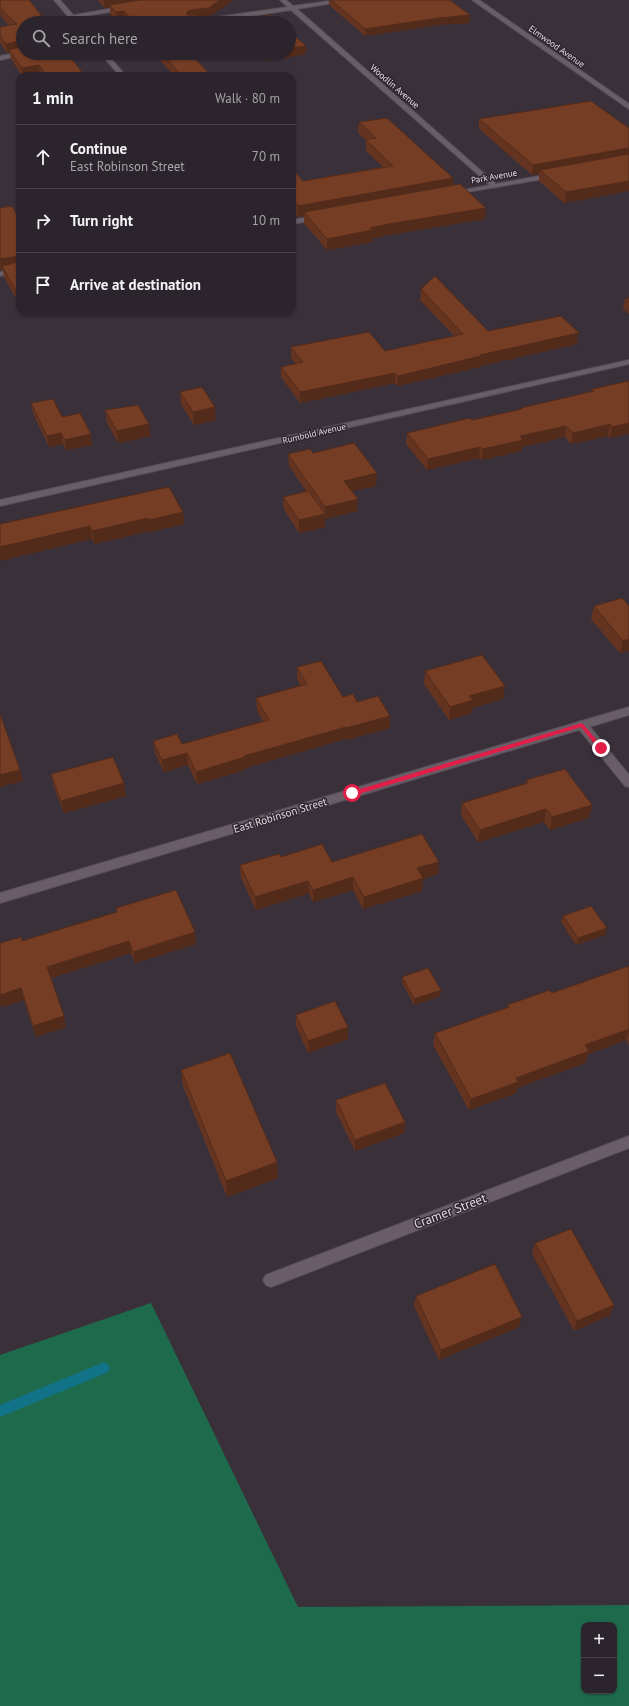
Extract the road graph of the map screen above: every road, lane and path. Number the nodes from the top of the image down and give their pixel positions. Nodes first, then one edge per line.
1 (58, 0) edge
2 (283, 0) edge
3 (348, 0) edge
4 (475, 0) edge
5 (133, 7) edge
6 (293, 8) junction
7 (72, 16) joint
8 (239, 16) edge
9 (16, 55) edge
10 (0, 58) edge
11 (109, 60) edge
12 (120, 72) edge
13 (629, 107) edge
14 (562, 174) edge
15 (495, 186) junction
16 (440, 196) edge
17 (323, 217) edge
18 (296, 221) edge
19 (16, 271) edge
20 (0, 274) edge
21 (629, 362) edge
22 (0, 503) edge
23 (629, 711) edge
24 (582, 725) junction
25 (629, 783) edge
26 (0, 898) edge
27 (629, 1142) edge
28 (272, 1280) dead end

1 - 7 street
2 - 6 street, Woodlin Avenue
3 - 6 street
4 - 13 street, Elmwood Avenue
5 - 7 street
6 - 8 street
6 - 15 street, Woodlin Avenue
9 - 10 street
11 - 12 street
14 - 15 street, Park Avenue
15 - 16 street, Park Avenue
17 - 18 street
19 - 20 street
21 - 22 street, Rumbold Avenue
23 - 24 street, East Robinson Street
24 - 25 street
24 - 26 street, East Robinson Street
27 - 28 street, Cramer Street

